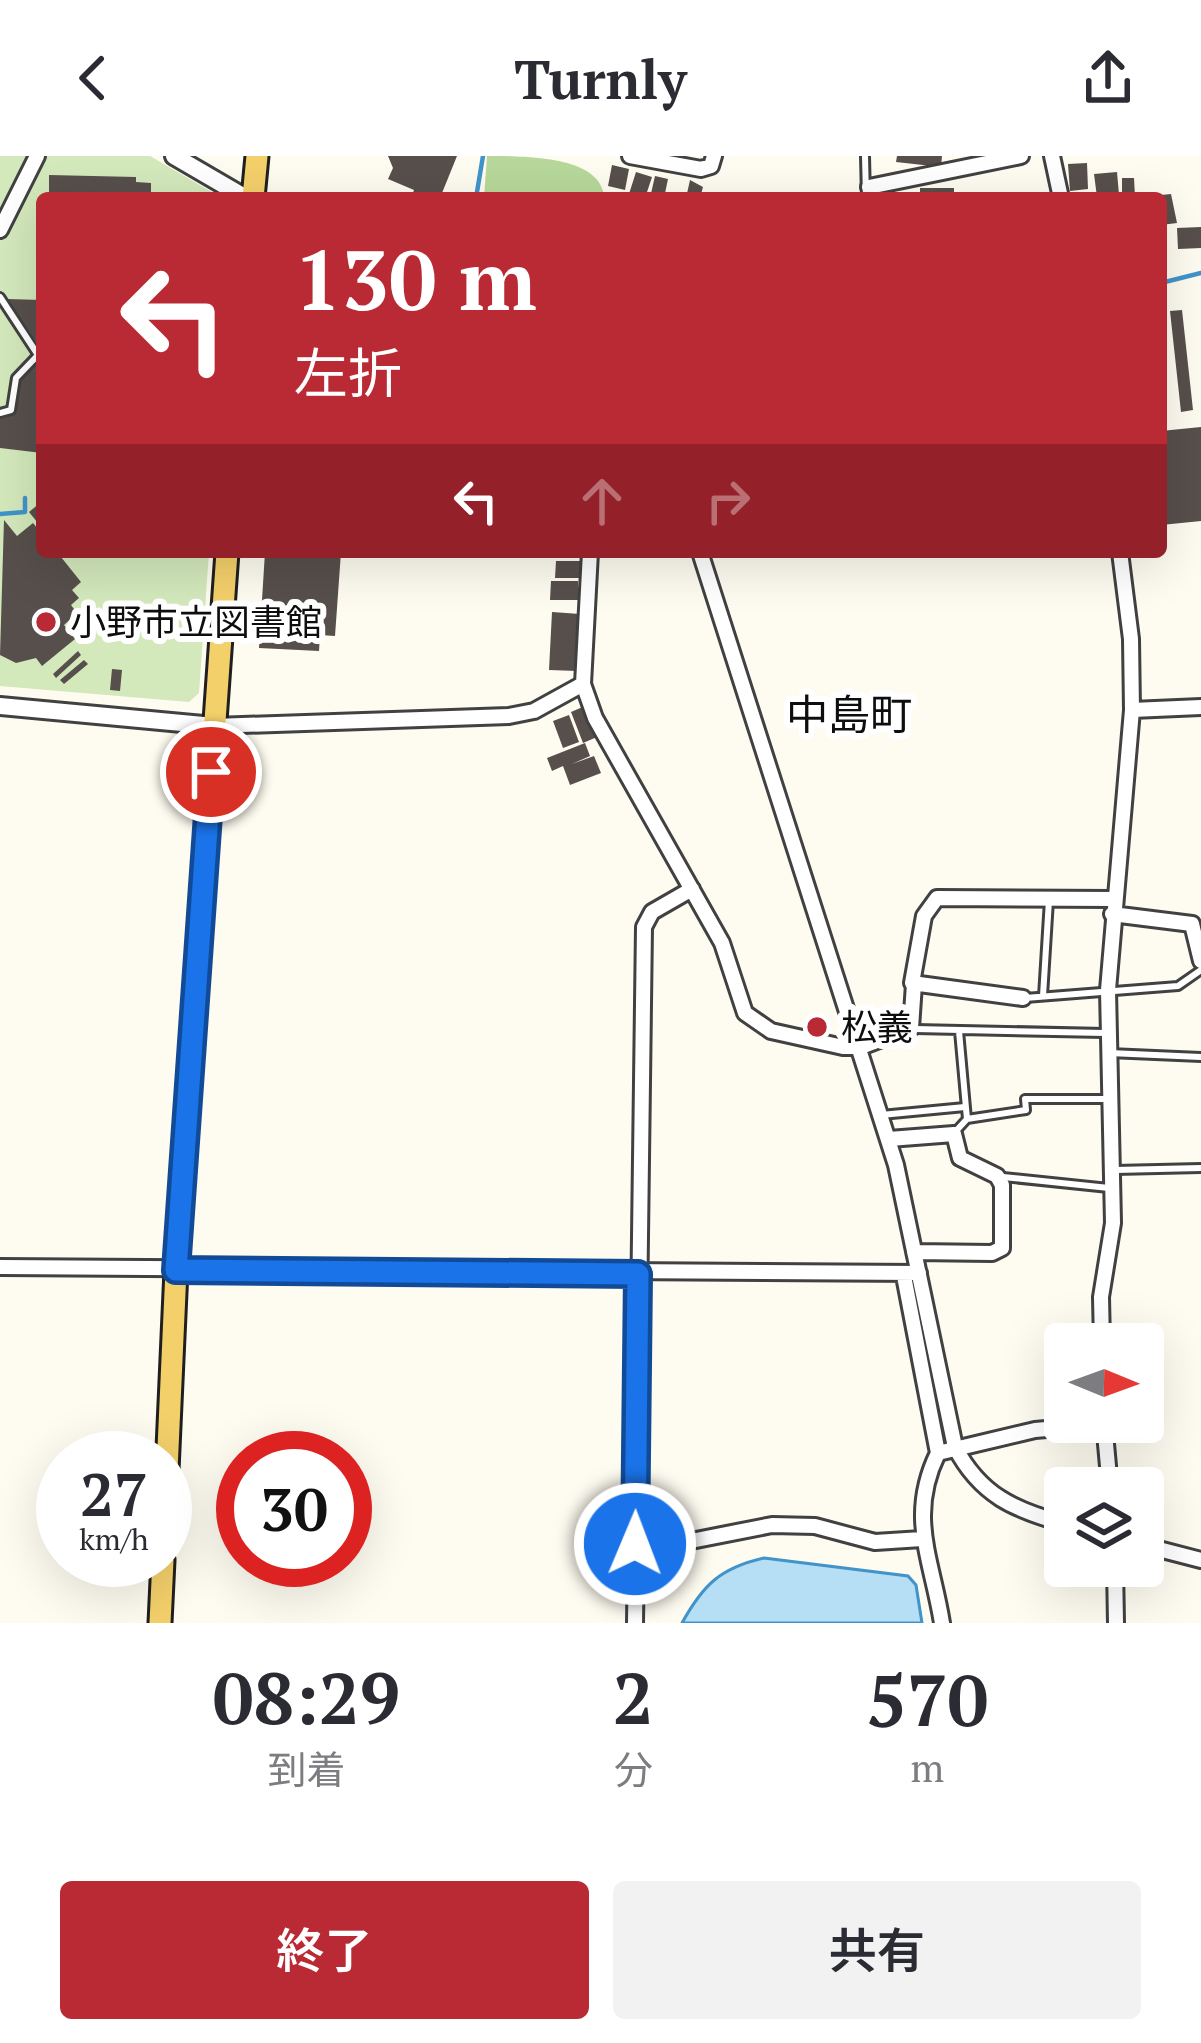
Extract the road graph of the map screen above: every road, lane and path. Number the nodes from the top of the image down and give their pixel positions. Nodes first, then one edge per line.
1 (37, 156) edge
2 (174, 156) edge
3 (257, 156) edge
4 (630, 156) edge
5 (714, 156) edge
6 (866, 156) edge
7 (1021, 156) edge
8 (1052, 156) edge
9 (238, 192) edge
10 (250, 192) edge
11 (868, 192) edge
12 (872, 192) edge
13 (1060, 192) edge
14 (0, 230) edge
15 (0, 297) edge
16 (36, 352) edge
17 (36, 357) edge
18 (0, 413) edge
19 (227, 558) edge
20 (590, 558) edge
21 (702, 558) edge
22 (1121, 558) edge
23 (583, 684) junction
24 (0, 706) edge
25 (1201, 707) edge
26 (1132, 710) junction
27 (214, 726) junction
28 (692, 889) junction
29 (1049, 900) junction
30 (1112, 906) junction
31 (1201, 965) edge
32 (914, 984) junction
33 (1108, 990) junction
34 (1043, 996) junction
35 (1023, 998) joint
36 (910, 1028) junction
37 (959, 1031) junction
38 (1109, 1033) junction
39 (861, 1047) junction
40 (1109, 1053) junction
41 (1201, 1057) edge
42 (1111, 1099) junction
43 (965, 1108) junction
44 (881, 1115) junction
45 (967, 1119) junction
46 (954, 1134) junction
47 (889, 1139) junction
48 (1201, 1168) edge
49 (1112, 1170) junction
50 (997, 1176) junction
51 (1112, 1188) junction
52 (914, 1252) junction
53 (0, 1267) edge
54 (176, 1270) junction
55 (638, 1274) junction
56 (911, 1275) junction
57 (1103, 1323) edge
58 (1044, 1429) edge
59 (169, 1431) edge
60 (955, 1447) junction
61 (938, 1453) junction
62 (1044, 1518) edge
63 (922, 1539) junction
64 (635, 1544) junction
65 (1164, 1550) edge
66 (1201, 1560) edge
67 (162, 1587) edge
68 (1115, 1587) edge
69 (160, 1623) edge
70 (635, 1623) edge
71 (942, 1623) edge
72 (1116, 1623) edge

1 - 14 street
2 - 9 street
3 - 10 main road
4 - 5 street
6 - 11 lane
7 - 12 street
8 - 13 street
15 - 16 lane
17 - 18 lane
19 - 27 main road
20 - 23 street
21 - 39 street
22 - 26 street
23 - 27 street
23 - 28 street
24 - 27 street
25 - 26 street
26 - 30 street
27 - 54 main road
28 - 39 street
28 - 55 street
29 - 30 street
29 - 32 street
29 - 34 lane
30 - 31 street
30 - 33 street
31 - 33 lane
32 - 35 street
32 - 36 street
33 - 34 lane
33 - 38 street
34 - 35 lane
36 - 37 lane
36 - 39 street
37 - 38 lane
37 - 43 lane
38 - 40 street
39 - 44 street
40 - 41 lane
40 - 42 street
42 - 45 lane
42 - 49 street
43 - 44 lane
43 - 45 lane
44 - 47 street
45 - 46 lane
46 - 47 street
46 - 50 street
47 - 52 street
48 - 49 lane
49 - 51 street
50 - 51 lane
50 - 52 street
51 - 57 street
52 - 56 street
53 - 54 street
54 - 55 street
54 - 59 main road
55 - 56 street
55 - 64 street
56 - 60 street
56 - 61 street
58 - 60 street
60 - 61 street
60 - 62 street
61 - 63 street
63 - 64 street
63 - 71 street
64 - 70 street
65 - 66 street
67 - 69 main road
68 - 72 street

